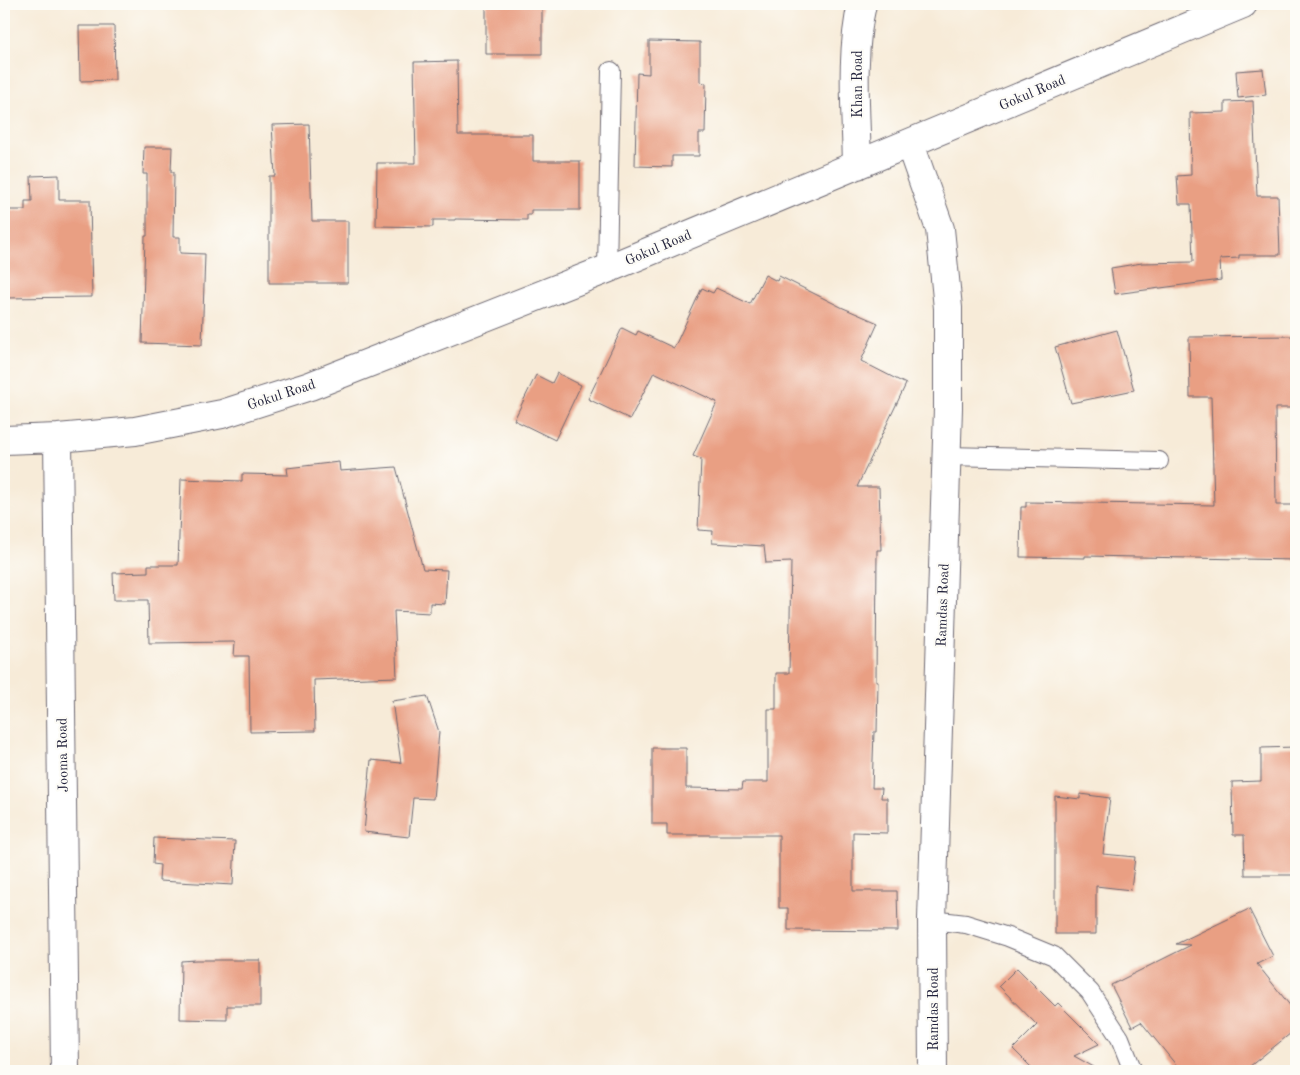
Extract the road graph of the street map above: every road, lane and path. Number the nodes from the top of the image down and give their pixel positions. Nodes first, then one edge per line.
1 (862, 4) edge
2 (1243, 4) edge
3 (610, 71) dead end
4 (910, 144) junction
5 (857, 165) junction
6 (607, 269) junction
7 (58, 438) junction
8 (4, 440) edge
9 (946, 456) junction
10 (1158, 461) dead end
11 (932, 920) junction
12 (65, 1071) edge
13 (933, 1071) edge
14 (1133, 1071) edge

1 - 5 street, Khan Road
2 - 4 street, Gokul Road
3 - 6 lane
4 - 5 street, Gokul Road
4 - 9 street, Ramdas Road
5 - 6 street, Gokul Road
6 - 7 street, Gokul Road
7 - 8 street, Gokul Road
7 - 12 street, Jooma Road
9 - 10 lane
9 - 11 street, Ramdas Road
11 - 13 street, Ramdas Road
11 - 14 lane

